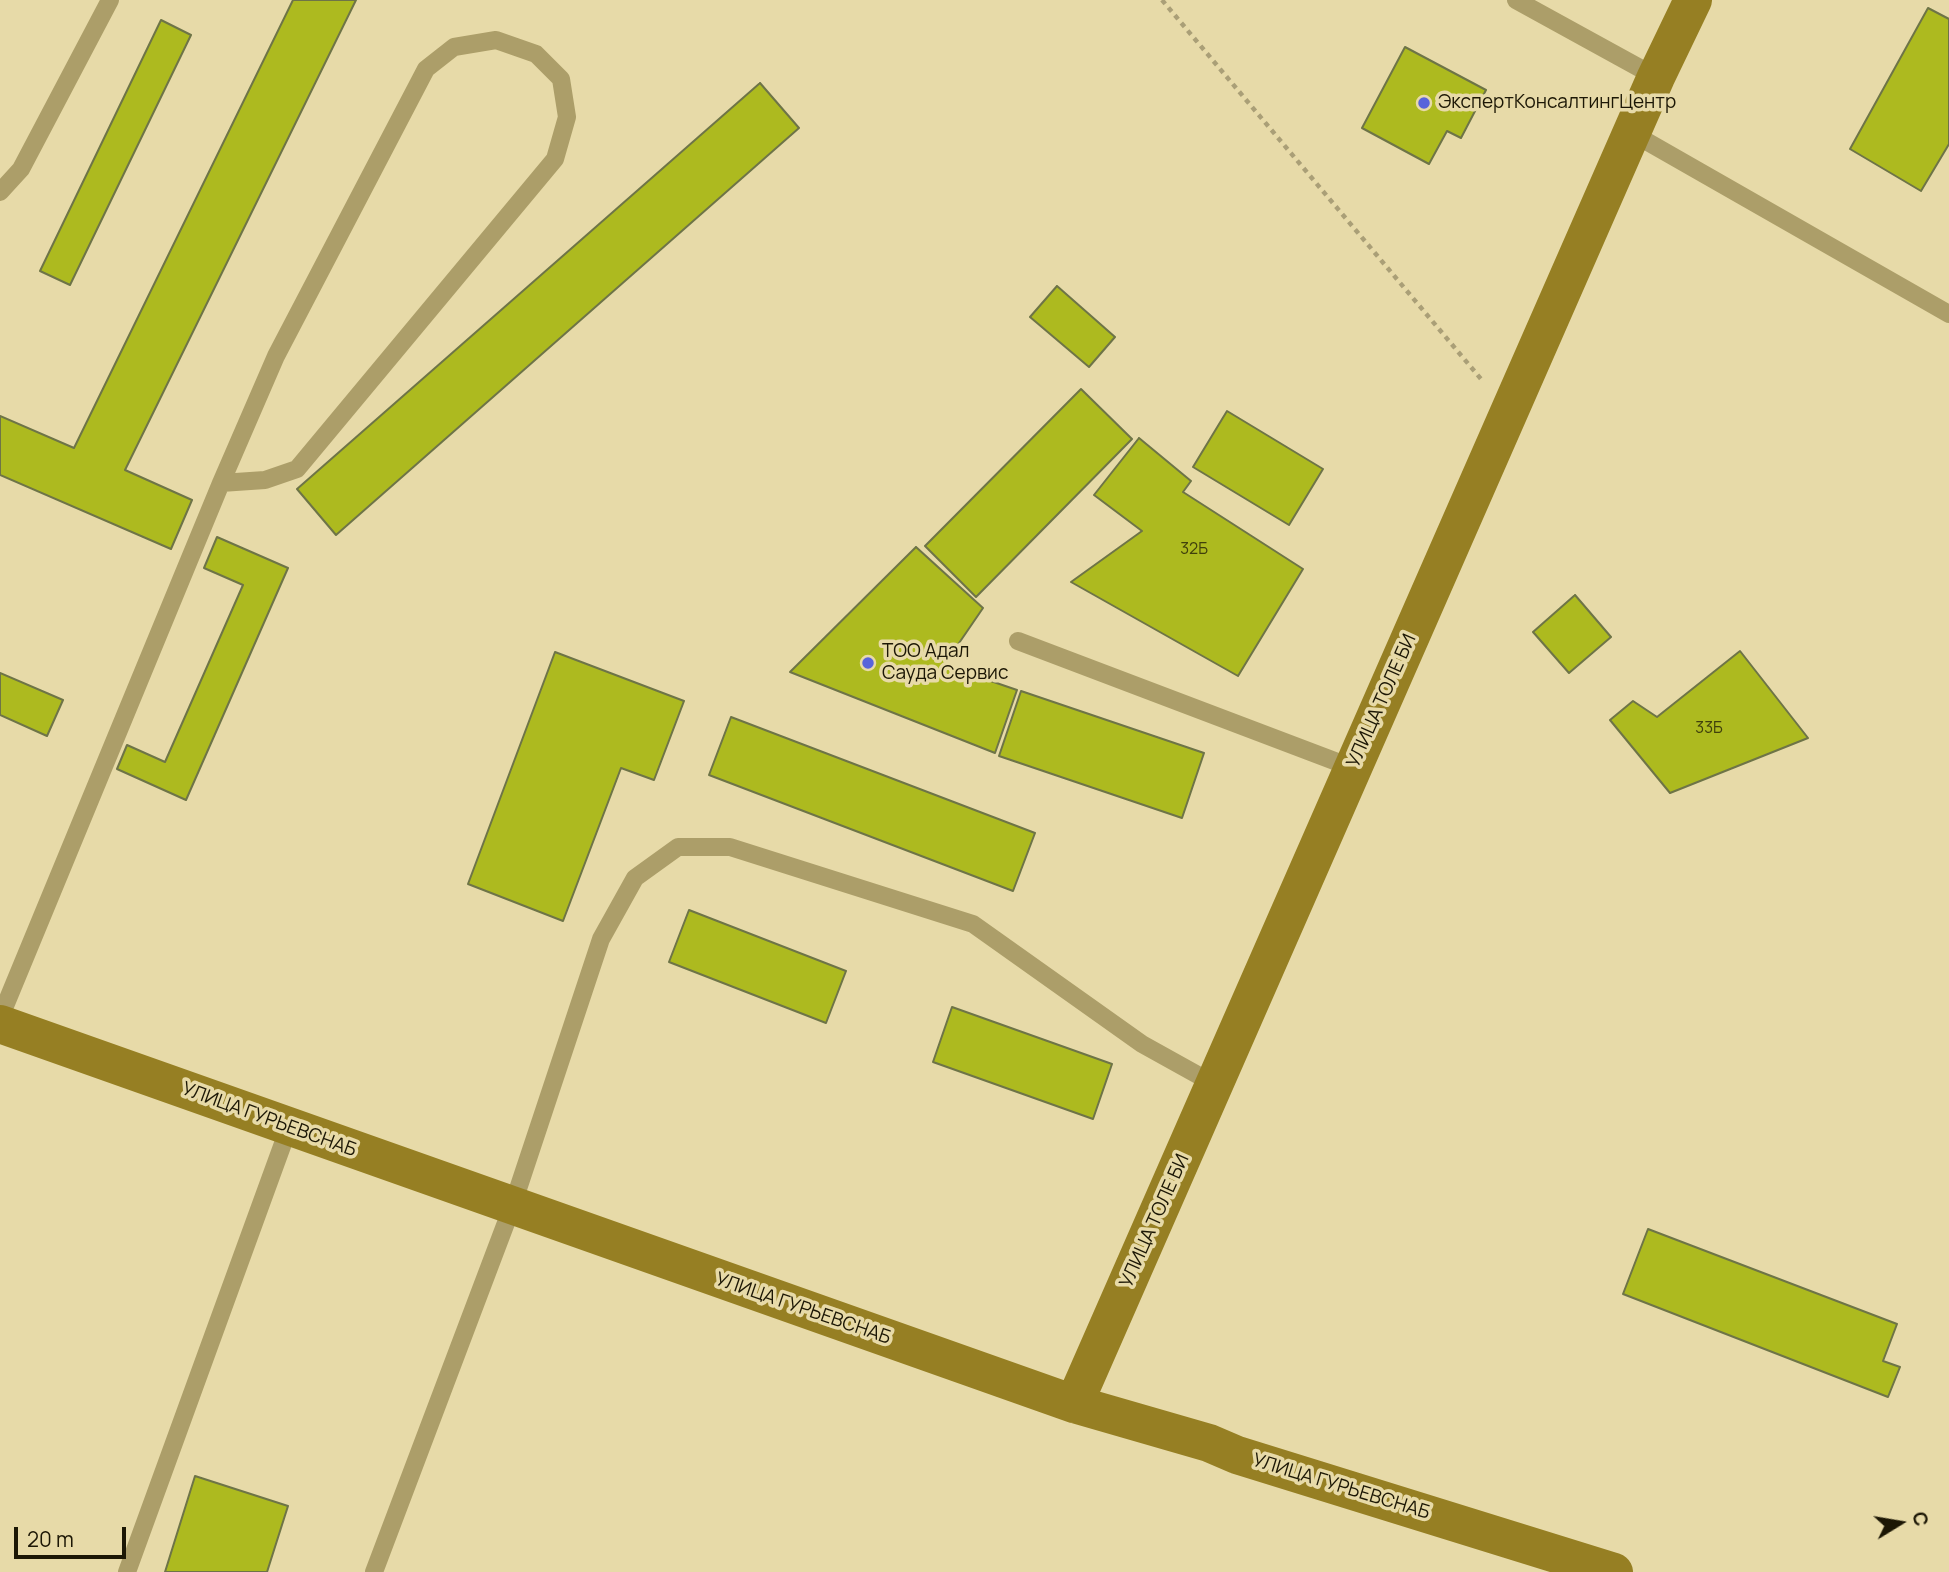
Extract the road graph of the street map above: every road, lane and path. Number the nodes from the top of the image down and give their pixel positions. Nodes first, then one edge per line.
1 (110, 0) edge
2 (1163, 0) edge
3 (1516, 0) edge
4 (1693, 0) edge
5 (1656, 77) junction
6 (1632, 133) junction
7 (0, 192) edge
8 (1949, 314) edge
9 (1509, 412) junction
10 (221, 483) junction
11 (1018, 641) dead end
12 (1353, 768) junction
13 (0, 1018) edge
14 (0, 1024) edge
15 (1214, 1084) junction
16 (289, 1127) junction
17 (513, 1207) junction
18 (1074, 1404) junction
19 (127, 1572) edge
20 (374, 1572) edge
21 (1614, 1572) edge

1 - 7 lane
2 - 9 path
3 - 5 lane
4 - 5 street, УЛИЦА ТОЛЕ БИ
5 - 6 street, УЛИЦА ТОЛЕ БИ
6 - 8 lane
6 - 9 street, УЛИЦА ТОЛЕ БИ
9 - 12 street, УЛИЦА ТОЛЕ БИ
10 - 10 lane
10 - 13 lane
11 - 12 lane
12 - 15 street, УЛИЦА ТОЛЕ БИ
14 - 16 street, УЛИЦА ГУРЬЕВСНАБ
15 - 17 lane
15 - 18 street, УЛИЦА ТОЛЕ БИ
16 - 17 street, УЛИЦА ГУРЬЕВСНАБ
16 - 19 lane
17 - 18 street, УЛИЦА ГУРЬЕВСНАБ
17 - 20 lane
18 - 21 street, УЛИЦА ГУРЬЕВСНАБ

